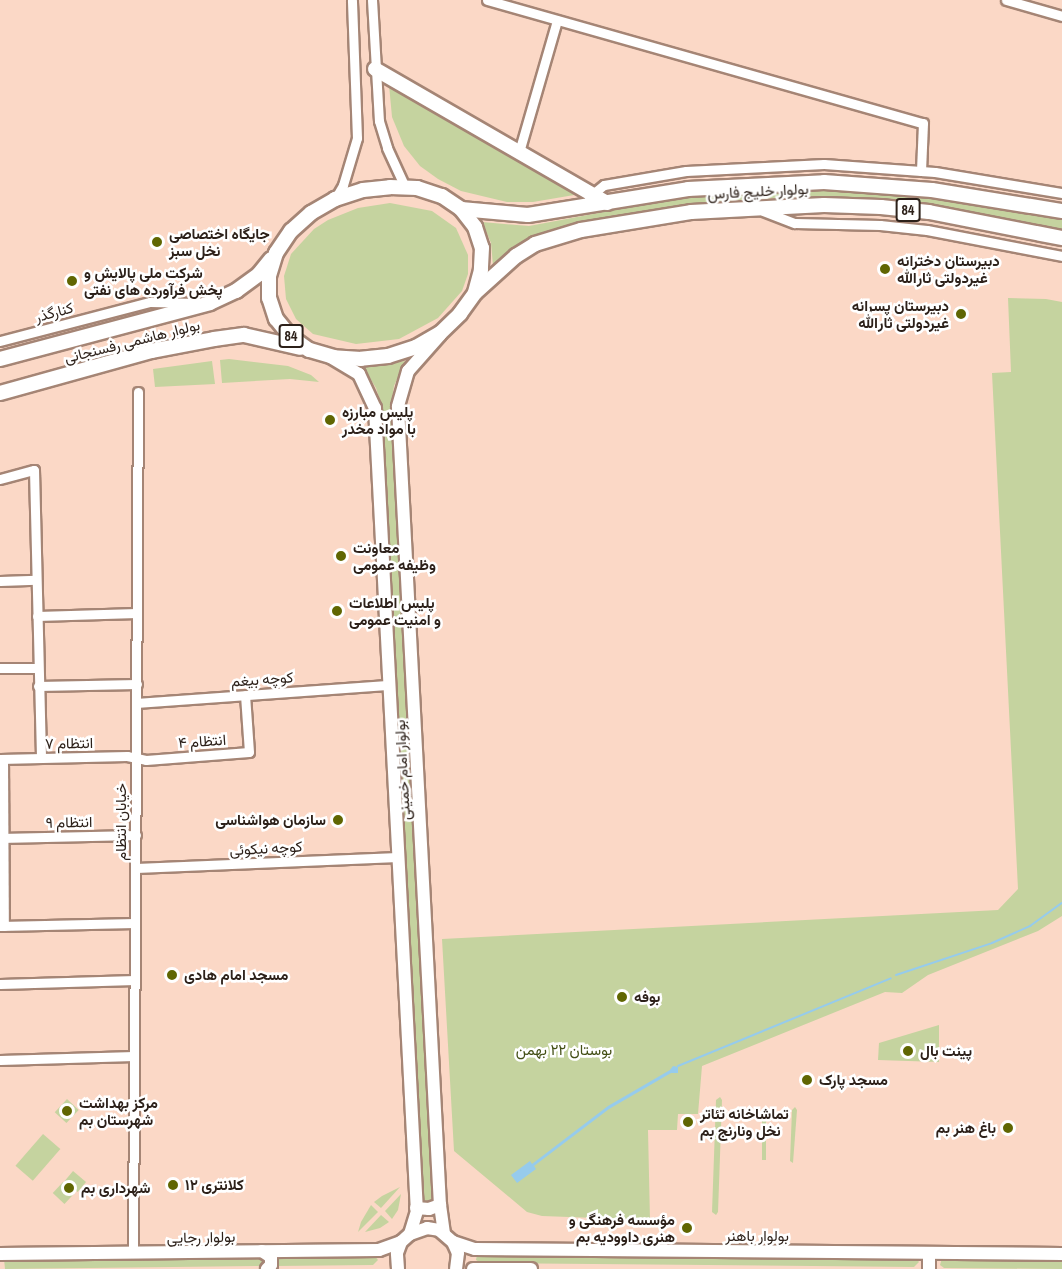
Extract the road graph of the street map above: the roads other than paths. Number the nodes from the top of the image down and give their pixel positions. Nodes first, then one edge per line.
1 (352, 0) edge
2 (372, 0) edge
3 (487, 0) edge
4 (1006, 0) edge
5 (1062, 16) edge
6 (557, 20) junction
7 (375, 69) junction
8 (519, 152) junction
9 (921, 171) junction
10 (405, 188) junction
11 (1062, 194) edge
12 (593, 195) junction
13 (335, 199) junction
14 (607, 203) junction
15 (1059, 206) edge
16 (752, 207) junction
17 (576, 208) junction
18 (461, 209) junction
19 (1062, 238) edge
20 (276, 253) junction
21 (1062, 256) edge
22 (475, 293) junction
23 (210, 303) junction
24 (451, 323) junction
25 (0, 341) edge
26 (309, 350) junction
27 (328, 356) junction
28 (0, 359) edge
29 (138, 392) dead end
30 (0, 393) edge
31 (0, 479) edge
32 (36, 580) junction
33 (0, 581) edge
34 (137, 613) junction
35 (36, 616) junction
36 (0, 668) edge
37 (37, 668) junction
38 (136, 684) junction
39 (389, 685) junction
40 (38, 686) junction
41 (245, 695) junction
42 (136, 703) junction
43 (41, 758) junction
44 (136, 758) junction
45 (1, 759) edge
46 (136, 835) junction
47 (2, 838) edge
48 (398, 857) junction
49 (136, 868) junction
50 (135, 923) junction
51 (2, 926) edge
52 (135, 980) junction
53 (3, 984) edge
54 (134, 1056) junction
55 (3, 1060) edge
56 (440, 1205) junction
57 (416, 1208) junction
58 (405, 1238) junction
59 (449, 1238) junction
60 (262, 1251) junction
61 (133, 1252) junction
62 (930, 1253) junction
63 (0, 1254) edge
64 (1062, 1254) edge
65 (267, 1269) edge
66 (398, 1269) edge
67 (456, 1269) edge
68 (473, 1269) edge
69 (531, 1269) edge
70 (929, 1269) edge

1 - 13 street
2 - 7 street
3 - 6 street
4 - 5 street
6 - 8 street
6 - 9 street
7 - 8 highway
7 - 10 street
8 - 12 highway
9 - 11 street
9 - 12 street
10 - 13 highway, 84
10 - 18 highway, 84
12 - 14 highway
12 - 17 street
13 - 20 highway, 84
14 - 15 highway, بولوار خلیج فارس / 84
14 - 17 highway, بولوار خلیج فارس / 84
16 - 19 highway, بولوار خلیج فارس / 84
16 - 21 street
16 - 22 highway, بولوار خلیج فارس / 84
17 - 18 highway, بولوار خلیج فارس / 84
18 - 22 highway, 84
20 - 23 highway, بولوار هاشمی رفسنجانی / 84
20 - 26 highway, 84
22 - 24 highway, 84
23 - 25 street, کنارگذر
23 - 28 highway, بولوار هاشمی رفسنجانی / 84
24 - 27 highway, 84
24 - 56 main road, بولوار امام خمینی
26 - 27 highway, 84
26 - 30 highway, بولوار هاشمی رفسنجانی / 84
27 - 39 main road, بولوار امام خمینی
29 - 34 street, خیابان انتظام
31 - 32 street
32 - 33 street
32 - 35 street
34 - 35 street
34 - 38 street, خیابان انتظام
35 - 37 street
36 - 37 street
37 - 40 street
38 - 40 street
38 - 42 street, خیابان انتظام
39 - 41 street, کوچه بیغم
39 - 48 main road, بولوار امام خمینی
40 - 43 street
41 - 42 street, کوچه بیغم
41 - 44 street, انتظام ۴
42 - 44 street, خیابان انتظام
43 - 44 street, انتظام ۷
43 - 45 street, انتظام ۷
44 - 46 street, خیابان انتظام
45 - 47 street
46 - 47 street, انتظام ۹
46 - 49 street, خیابان انتظام
47 - 51 street
48 - 49 street, کوچه نیکوئی
48 - 57 main road, بولوار امام خمینی
49 - 50 street, خیابان انتظام
50 - 51 street
50 - 52 street, خیابان انتظام
52 - 53 street
52 - 54 street, خیابان انتظام
54 - 55 street
54 - 61 street, خیابان انتظام
56 - 57 main road
56 - 59 main road, بولوار امام خمینی
57 - 58 main road, بولوار امام خمینی
58 - 59 main road, بولوار باهنر
58 - 60 main road, بولوار رجایی
58 - 66 main road, بولوار امام خمینی
59 - 62 main road, بولوار باهنر
59 - 67 main road, بولوار امام خمینی
60 - 61 main road, بولوار رجایی
60 - 65 main road
61 - 63 main road, بولوار رجایی
62 - 64 main road, بولوار باهنر
62 - 70 main road
68 - 69 main road

